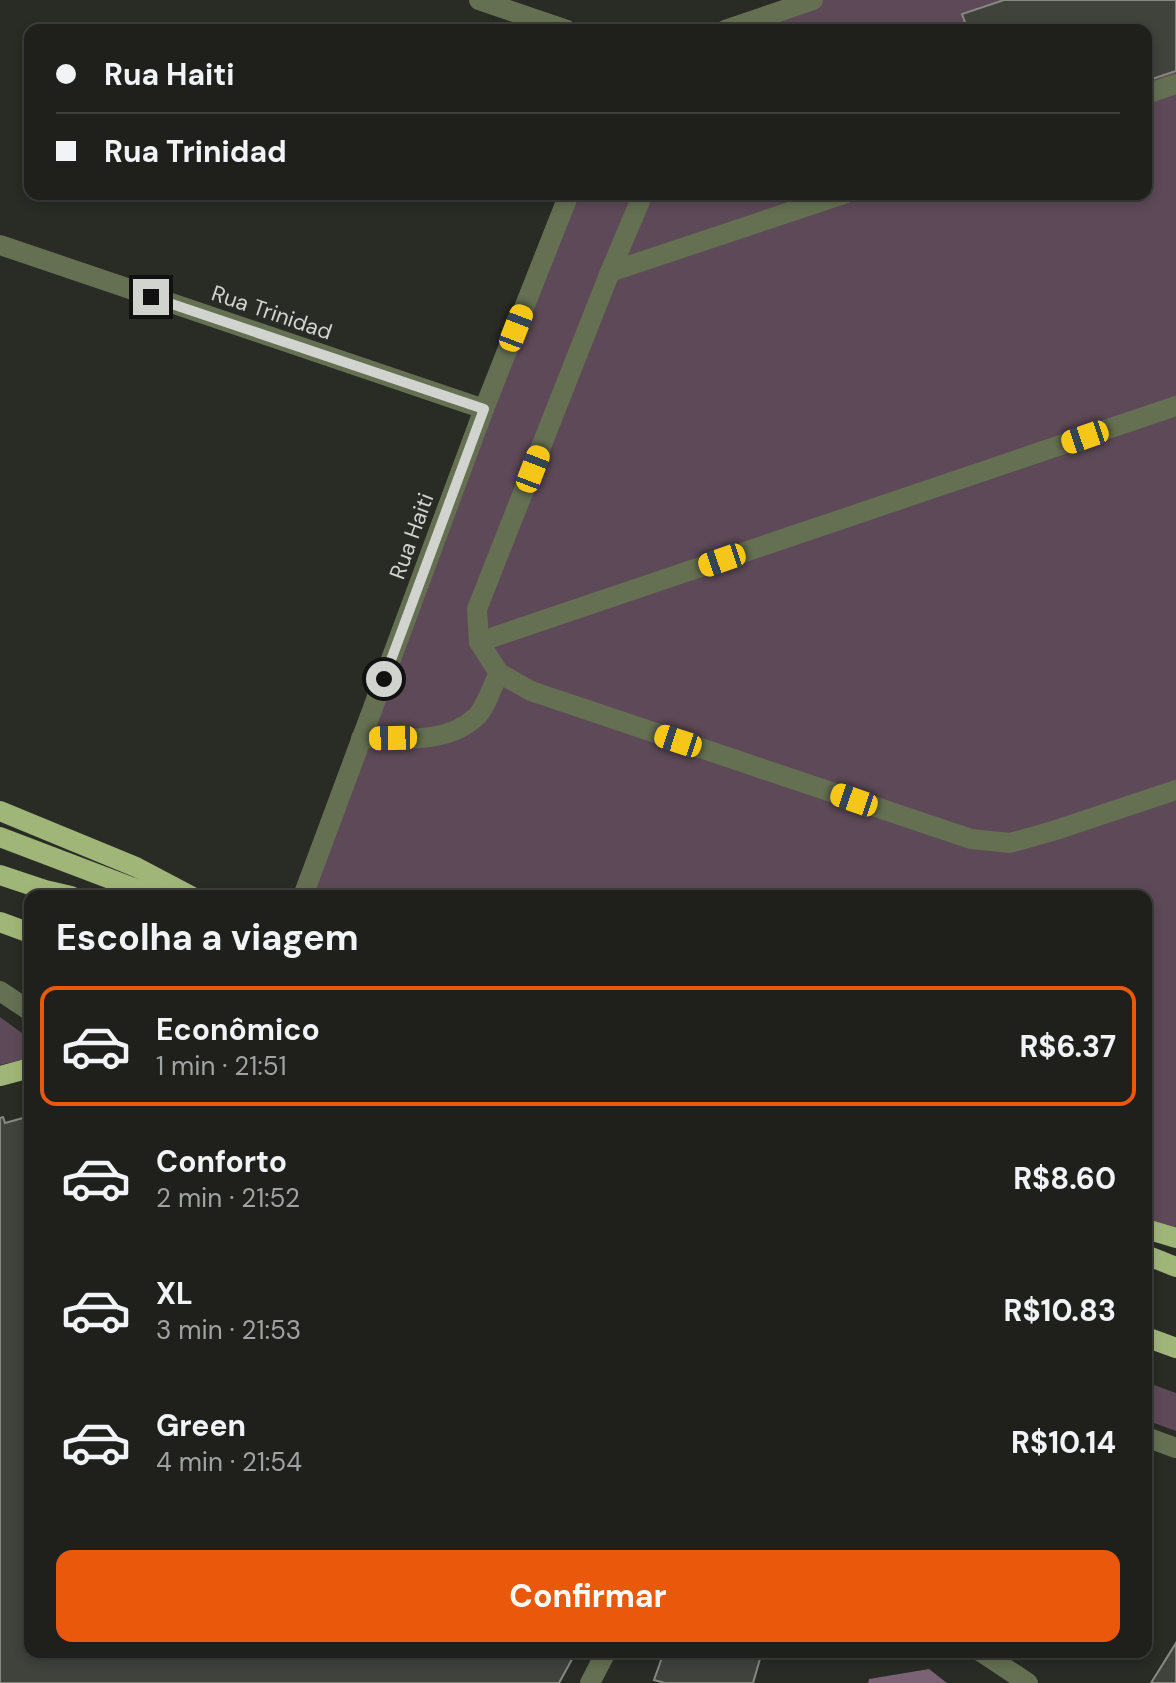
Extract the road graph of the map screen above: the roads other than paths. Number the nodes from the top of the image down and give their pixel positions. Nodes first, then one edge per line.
1 (479, 0) edge
2 (813, 0) edge
3 (549, 24) edge
4 (743, 24) edge
5 (1176, 84) edge
6 (1152, 92) edge
7 (567, 200) edge
8 (640, 200) edge
9 (826, 200) edge
10 (0, 245) edge
11 (610, 272) junction
12 (1176, 406) edge
13 (484, 409) junction
14 (479, 642) junction
15 (499, 673) junction
16 (361, 738) junction
17 (1176, 790) edge
18 (0, 811) edge
19 (0, 837) edge
20 (0, 875) edge
21 (45, 890) edge
22 (139, 890) edge
23 (180, 890) edge
24 (305, 890) edge
25 (0, 922) edge
26 (24, 931) edge
27 (0, 991) edge
28 (24, 1007) edge
29 (24, 1070) edge
30 (0, 1076) edge
31 (1152, 1231) edge
32 (1176, 1238) edge
33 (1152, 1257) edge
34 (1176, 1267) edge
35 (1152, 1339) edge
36 (1176, 1348) edge
37 (1152, 1439) edge
38 (1176, 1448) edge
39 (603, 1658) edge
40 (990, 1658) edge
41 (590, 1683) edge
42 (1028, 1683) edge

1 - 3 street
2 - 4 street
5 - 6 street
7 - 13 street, Rua Haiti
8 - 11 street
9 - 11 street
10 - 13 street, Rua Trinidad
11 - 14 street
12 - 14 street
13 - 16 street, Rua Haiti
14 - 15 street
15 - 16 street
15 - 17 street
16 - 24 street, Rua Haiti
18 - 23 main road
19 - 22 main road
20 - 21 main road
25 - 26 main road
27 - 28 street
29 - 30 main road
31 - 32 main road
33 - 34 main road
35 - 36 main road
37 - 38 street
39 - 41 street
40 - 42 street

